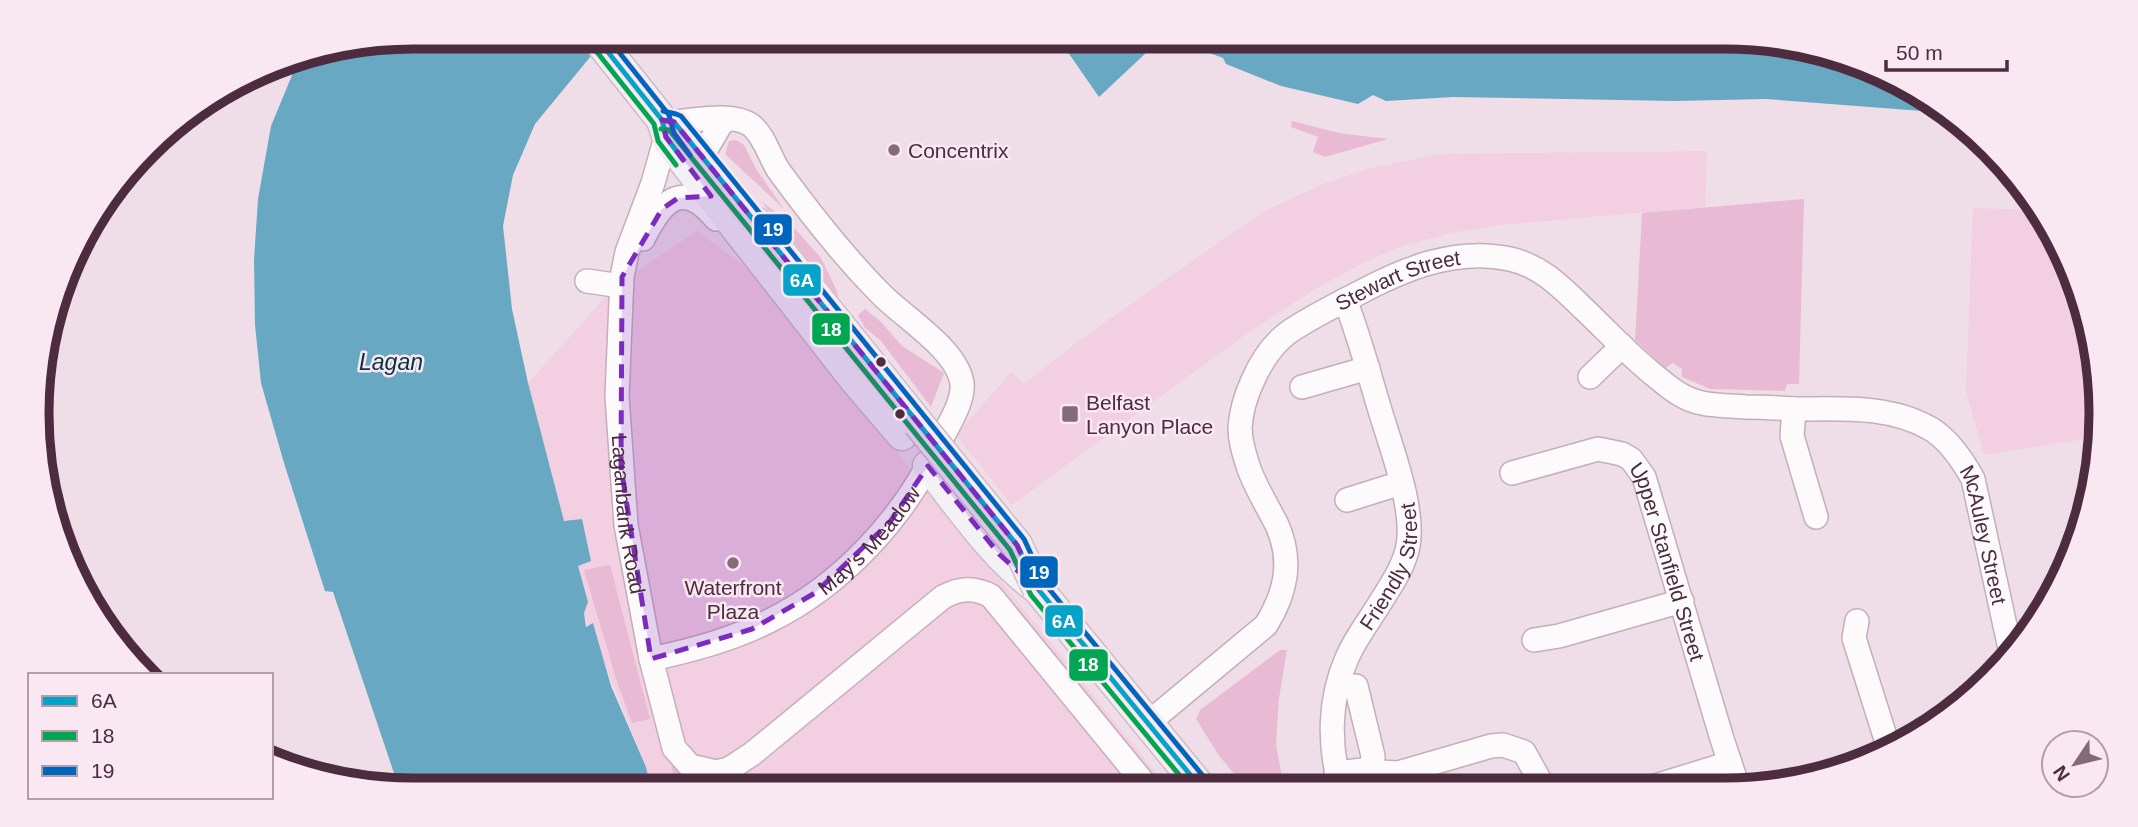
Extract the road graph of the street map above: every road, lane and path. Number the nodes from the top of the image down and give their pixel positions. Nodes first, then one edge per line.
1 (606, 49) edge
2 (727, 120) junction
3 (667, 126) junction
4 (702, 156) junction
5 (739, 233) junction
6 (587, 281) dead end
7 (622, 282) junction
8 (1345, 300) junction
9 (1622, 346) junction
10 (1368, 368) junction
11 (1590, 377) dead end
12 (1302, 387) dead end
13 (1794, 409) junction
14 (910, 429) junction
15 (1933, 430) joint
16 (1512, 473) dead end
17 (1401, 483) junction
18 (1347, 500) dead end
19 (1816, 517) dead end
20 (1682, 601) junction
21 (1857, 621) dead end
22 (1534, 640) dead end
23 (2009, 642) edge
24 (651, 659) junction
25 (1356, 686) dead end
26 (1139, 714) junction
27 (1885, 740) edge
28 (1730, 763) junction
29 (1373, 769) junction
30 (1139, 778) edge
31 (1192, 778) edge
32 (1339, 778) edge
33 (1345, 778) edge
34 (1538, 778) edge
35 (1681, 778) edge
36 (1735, 778) edge

1 - 3 main road
2 - 3 street, May's Meadow
2 - 4 street
2 - 24 street, May's Meadow
3 - 4 main road
3 - 5 main road
3 - 7 street, Laganbank Road
4 - 14 main road
5 - 7 street, Laganbank Road
5 - 14 main road
6 - 7 street
7 - 24 street, Laganbank Road
8 - 9 street, Stewart Street
8 - 10 street, Friendly Street
8 - 26 street, Stewart Street
9 - 11 street
9 - 13 street, Stewart Street
10 - 12 street
10 - 17 street, Friendly Street
13 - 15 street, Stewart Street
13 - 19 street
14 - 26 main road, bridge
15 - 23 street, McAuley Street
16 - 20 street, Upper Stanfield Street
17 - 18 street
17 - 32 street, Friendly Street
20 - 22 street
20 - 28 street, Upper Stanfield Street
21 - 27 street
24 - 30 street, Laganbank Road
25 - 29 street
26 - 31 main road
28 - 35 street
28 - 36 street, Upper Stanfield Street
29 - 33 street
29 - 34 street

